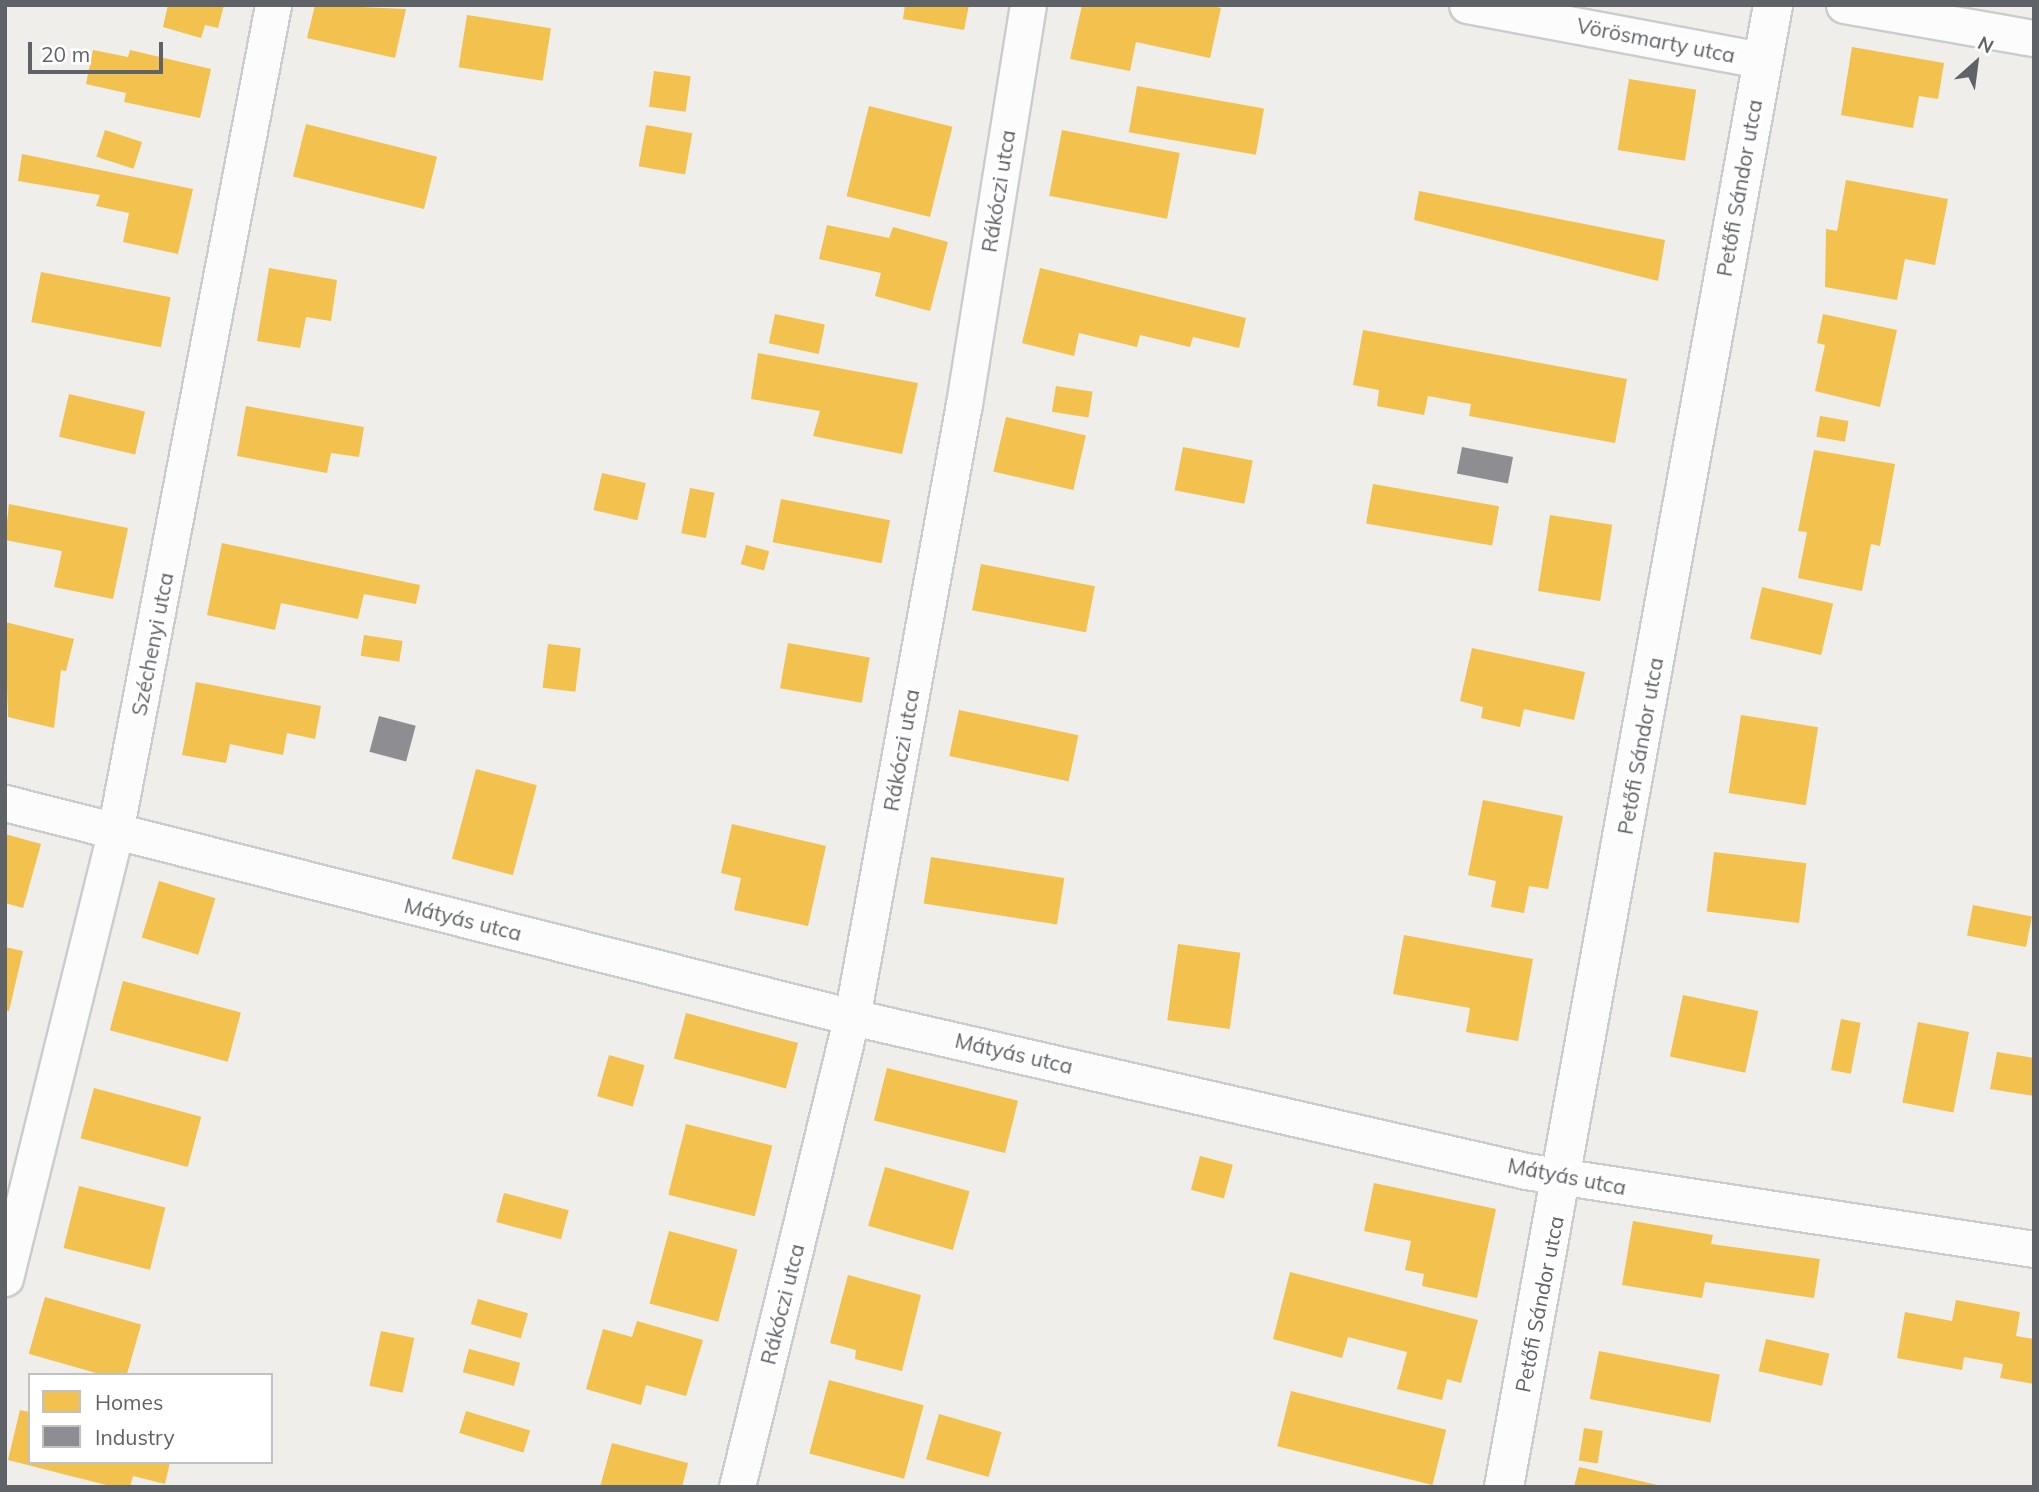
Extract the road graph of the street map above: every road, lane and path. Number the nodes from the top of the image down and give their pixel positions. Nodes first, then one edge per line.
1 (273, 5) edge
2 (1028, 5) edge
3 (1466, 5) edge
4 (1773, 5) edge
5 (1844, 5) edge
6 (2034, 38) edge
7 (1762, 60) junction
8 (5, 803) edge
9 (115, 832) junction
10 (852, 1017) junction
11 (1563, 1178) junction
12 (2034, 1249) edge
13 (5, 1278) edge
14 (737, 1487) edge
15 (1504, 1487) edge

1 - 9 street, Széchenyi utca
2 - 10 street, Rákóczi utca
3 - 7 street, Vörösmarty utca
4 - 7 main road, Petőfi Sándor utca
5 - 6 street
7 - 11 main road, Petőfi Sándor utca
8 - 9 street, Mátyás utca
9 - 10 street, Mátyás utca
9 - 13 street, Széchenyi utca
10 - 11 street, Mátyás utca
10 - 14 street, Rákóczi utca
11 - 12 street, Mátyás utca
11 - 15 main road, Petőfi Sándor utca

